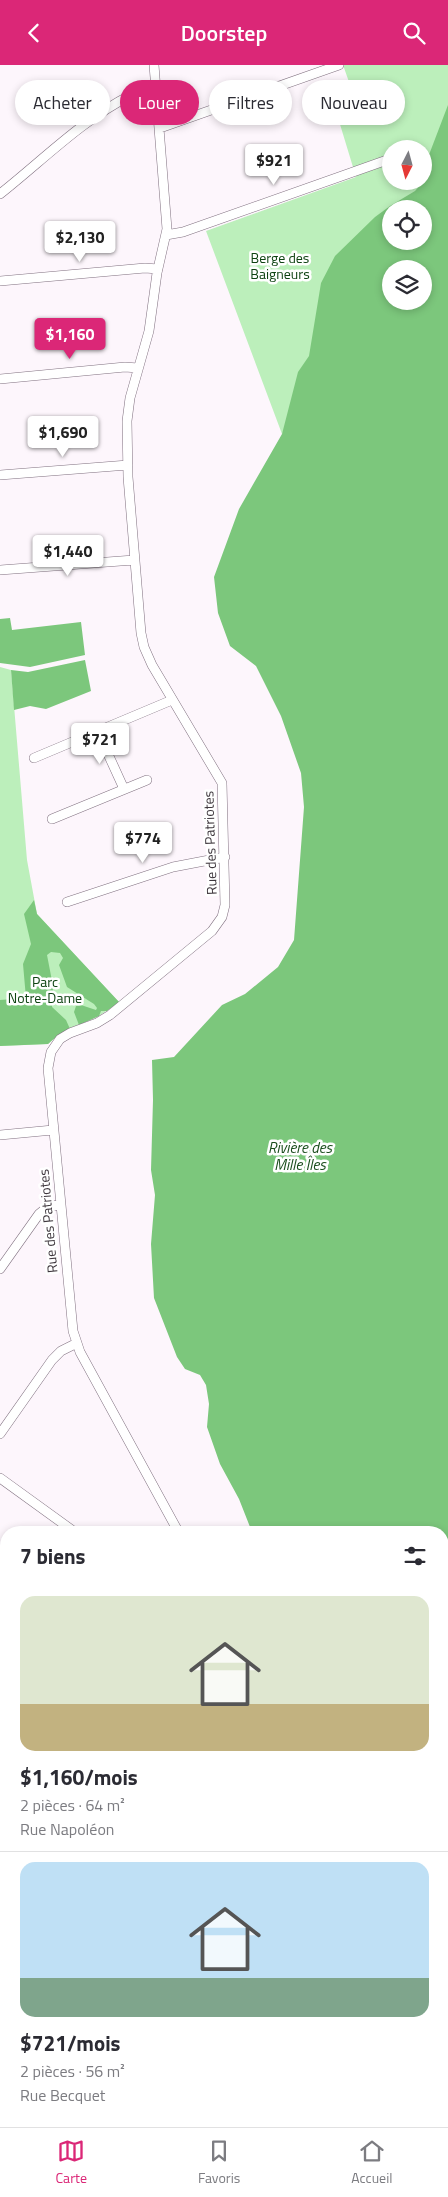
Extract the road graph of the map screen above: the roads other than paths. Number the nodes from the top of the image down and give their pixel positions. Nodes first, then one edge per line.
1 (154, 65) edge
2 (339, 65) edge
3 (155, 80) edge
4 (120, 100) edge
5 (160, 127) joint
6 (382, 162) edge
7 (0, 194) edge
8 (166, 235) junction
9 (158, 269) junction
10 (0, 281) edge
11 (138, 368) junction
12 (0, 379) edge
13 (128, 465) junction
14 (0, 475) edge
15 (134, 561) junction
16 (0, 570) edge
17 (172, 700) junction
18 (98, 732) junction
19 (34, 758) dead end
20 (147, 780) dead end
21 (124, 789) junction
22 (52, 819) dead end
23 (225, 857) junction
24 (67, 902) dead end
25 (53, 1131) junction
26 (0, 1135) edge
27 (60, 1205) junction
28 (0, 1269) edge
29 (77, 1343) junction
30 (0, 1434) edge
31 (0, 1478) edge
32 (66, 1526) edge
33 (175, 1526) edge

1 - 3 street, Rue des Patriotes
2 - 5 street
4 - 7 street
5 - 8 street, Rue des Patriotes
6 - 8 street
8 - 9 street, Rue des Patriotes
9 - 10 street
9 - 11 street, Rue des Patriotes
11 - 12 street
11 - 13 street, Rue des Patriotes
13 - 14 street
13 - 15 street, Rue des Patriotes
15 - 16 street
15 - 17 street, Rue des Patriotes
17 - 18 street
17 - 23 street, Rue des Patriotes
18 - 19 street
18 - 21 street
20 - 21 street
21 - 22 street
23 - 24 street
23 - 25 street, Rue des Patriotes
25 - 26 street
25 - 27 street, Rue des Patriotes
27 - 28 street
27 - 29 street, Rue des Patriotes
29 - 30 street
29 - 33 street, Rue des Patriotes
31 - 32 street

